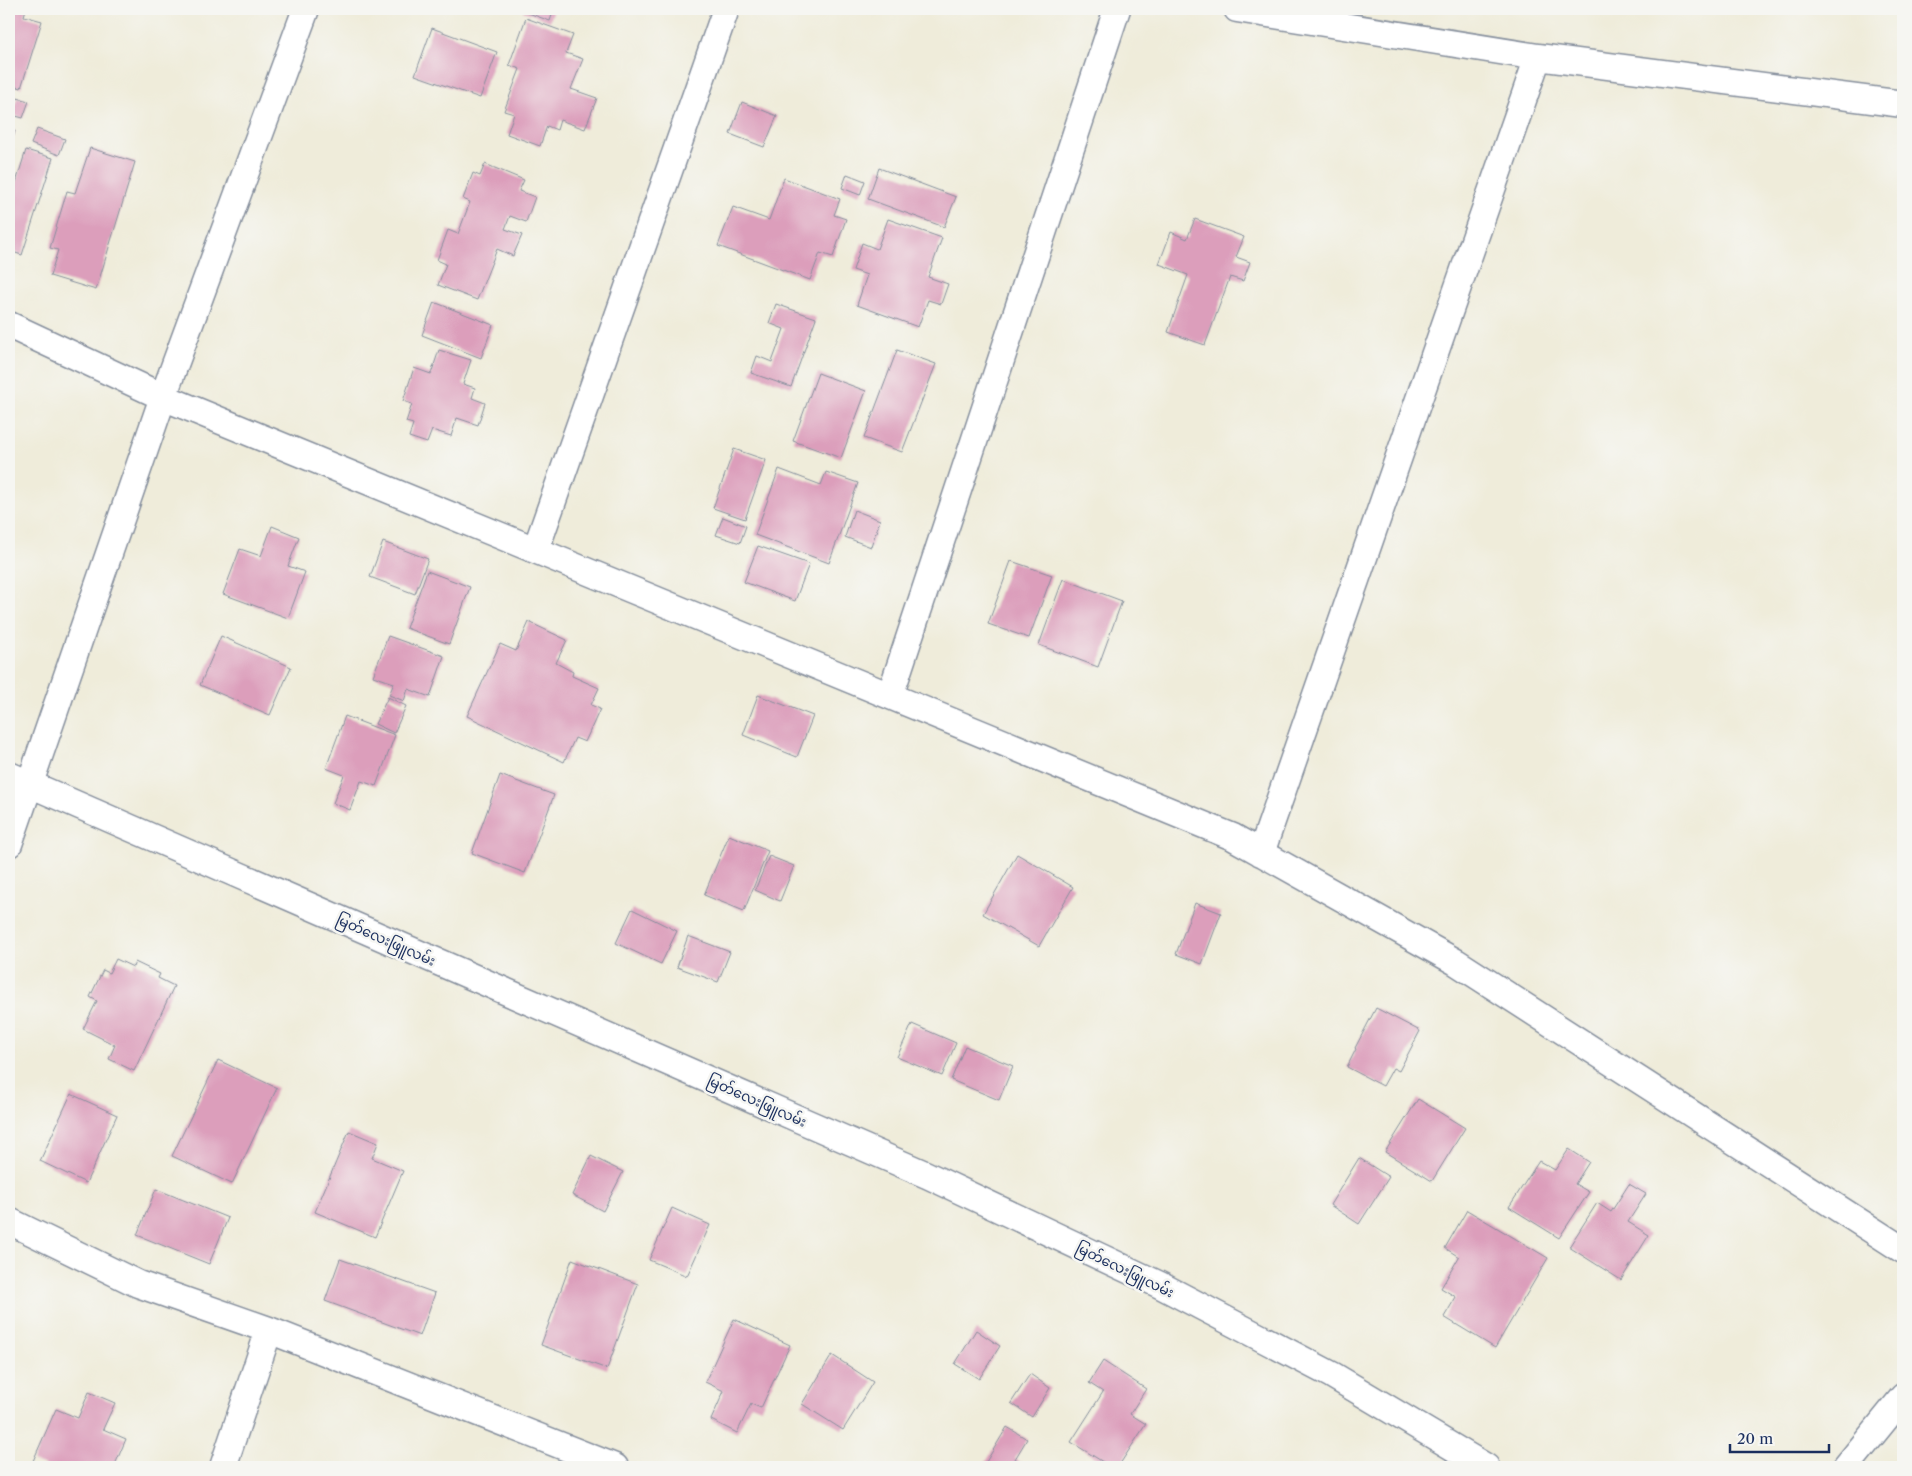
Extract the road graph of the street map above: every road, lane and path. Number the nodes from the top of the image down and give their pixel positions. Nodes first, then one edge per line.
1 (306, 9) edge
2 (726, 9) edge
3 (1117, 9) edge
4 (1237, 9) edge
5 (1538, 57) junction
6 (1903, 104) edge
7 (9, 325) edge
8 (163, 397) junction
9 (536, 550) junction
10 (890, 696) junction
11 (19, 780) edge
12 (9, 844) edge
13 (1261, 853) junction
14 (9, 1221) edge
15 (1903, 1250) edge
16 (269, 1330) junction
17 (1903, 1397) edge
18 (222, 1467) edge
19 (615, 1467) edge
20 (1486, 1467) edge
21 (1846, 1467) edge

1 - 8 street
2 - 9 street
3 - 10 street
4 - 5 street
5 - 6 street
5 - 13 street
7 - 8 street
8 - 9 street
8 - 11 street
9 - 10 street
10 - 13 street
11 - 12 street
11 - 20 street, မြတ်လေးဖြူလမ်း
13 - 15 street
14 - 16 street
16 - 18 street
16 - 19 street
17 - 21 street

